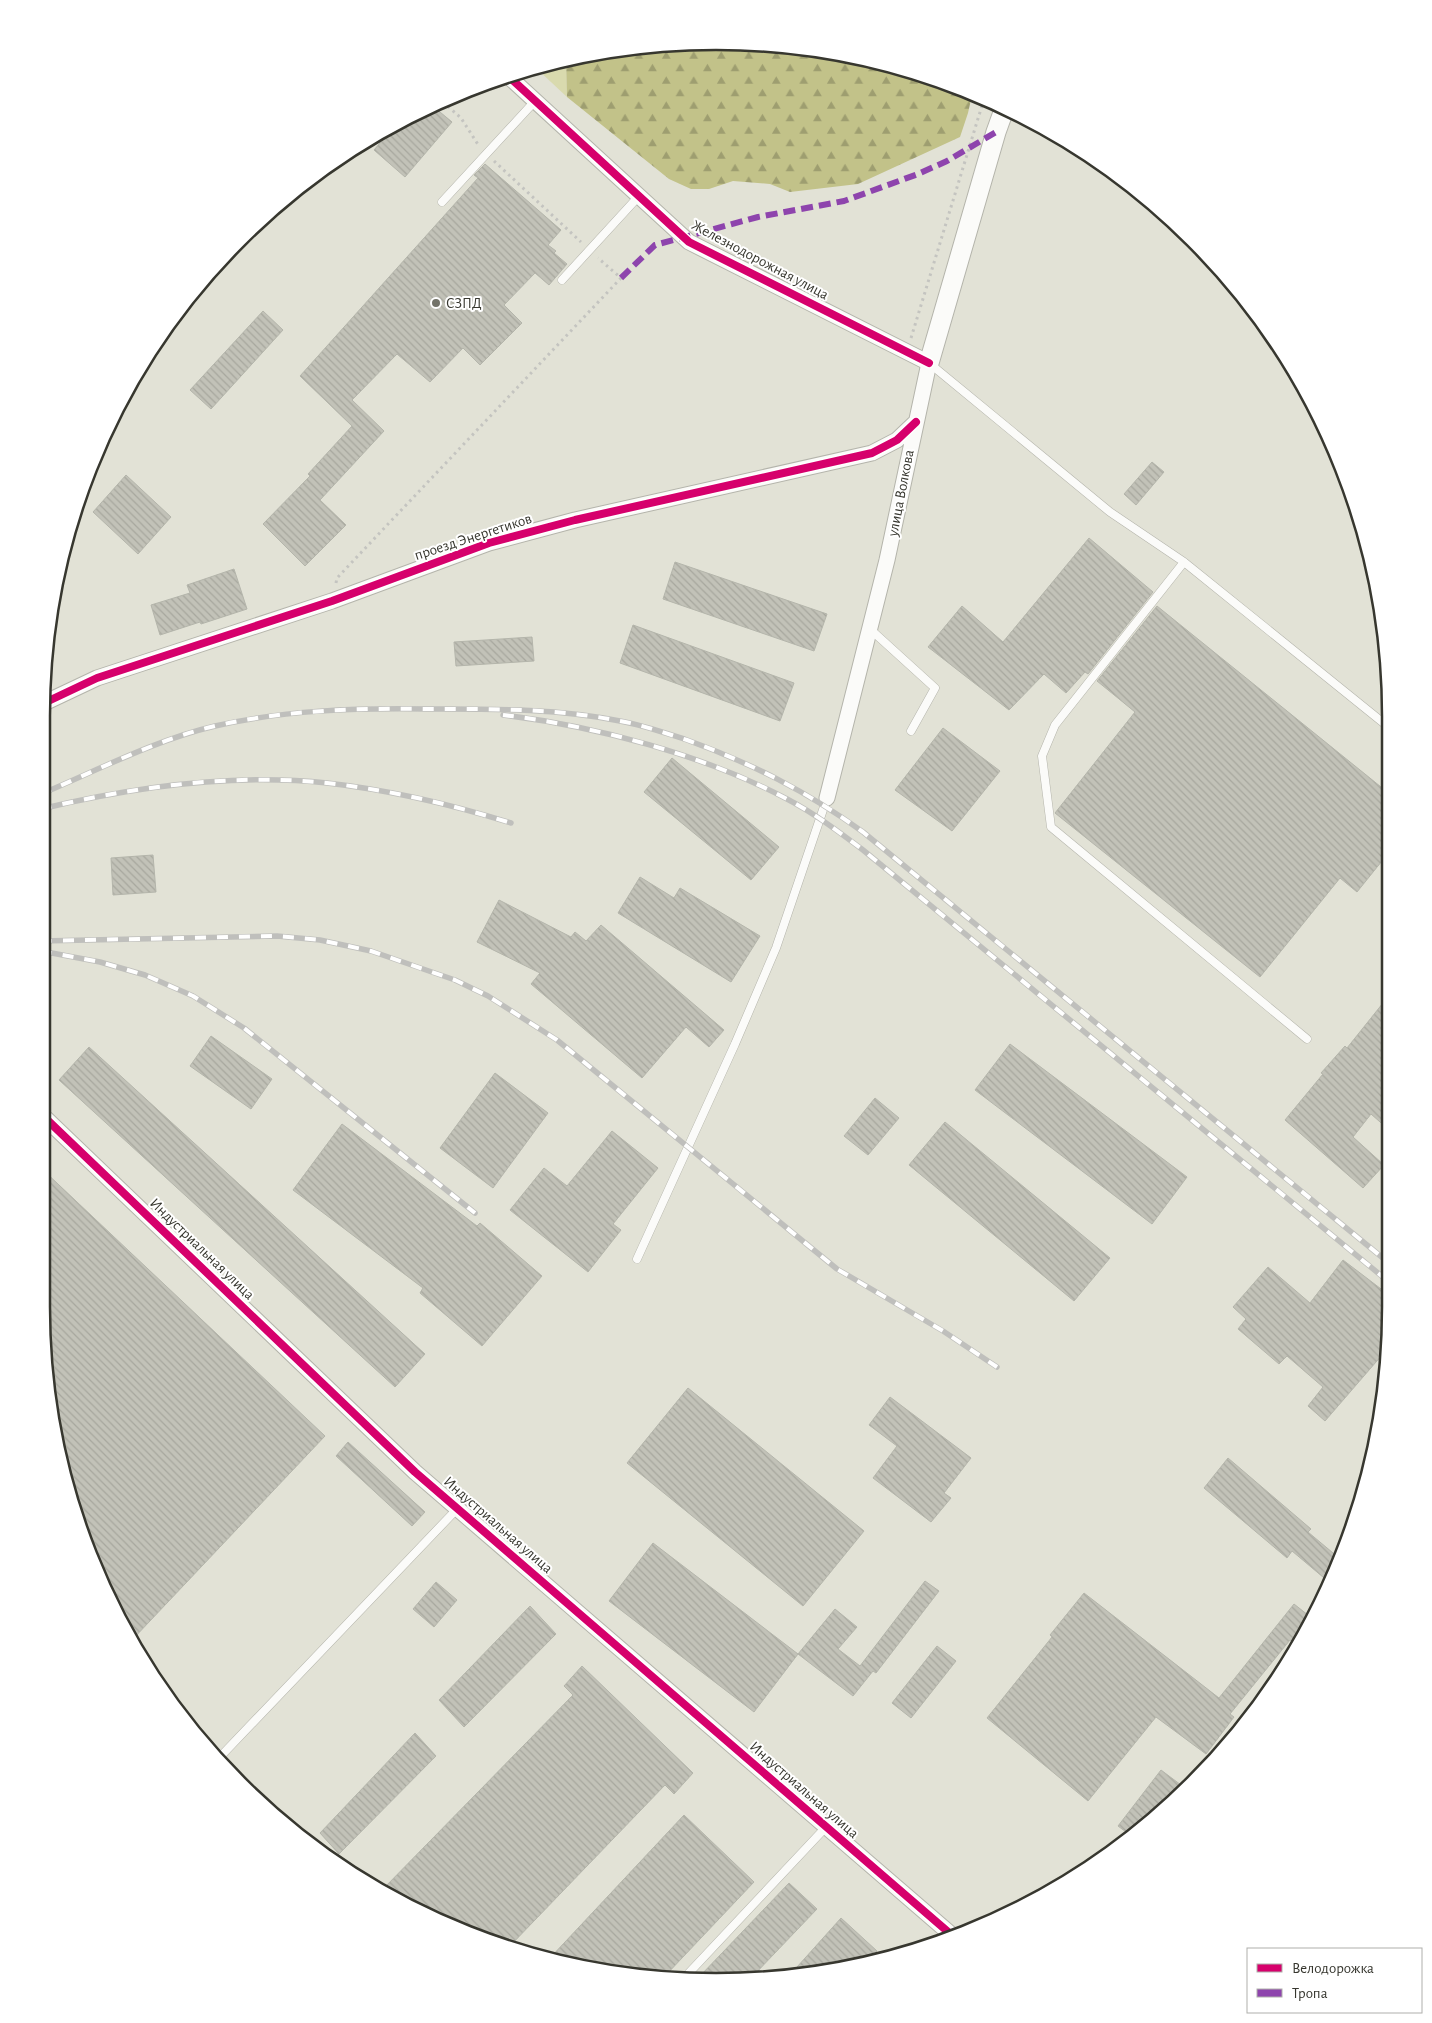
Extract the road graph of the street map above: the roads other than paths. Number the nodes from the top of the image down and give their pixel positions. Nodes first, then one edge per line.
1 (514, 82) edge
2 (535, 101) junction
3 (1002, 115) edge
4 (639, 196) junction
5 (442, 202) dead end
6 (562, 280) dead end
7 (929, 363) junction
8 (916, 422) junction
9 (1184, 562) junction
10 (870, 629) junction
11 (50, 700) edge
12 (1382, 722) edge
13 (911, 731) dead end
14 (827, 798) joint
15 (1307, 1039) dead end
16 (50, 1123) edge
17 (637, 1259) dead end
18 (457, 1509) junction
19 (222, 1754) edge
20 (826, 1827) junction
21 (947, 1931) edge
22 (689, 1972) edge

1 - 2 street, Железнодорожная улица
2 - 4 street, Железнодорожная улица
2 - 5 lane
3 - 7 street, улица Волкова
4 - 6 lane
4 - 7 street, Железнодорожная улица
7 - 8 street, улица Волкова
7 - 9 lane
8 - 10 street, улица Волкова
8 - 11 street, проезд Энергетиков
9 - 12 lane
9 - 15 lane
10 - 13 lane
10 - 14 street, улица Волкова
14 - 17 lane
16 - 18 street, Индустриальная улица
18 - 19 lane
18 - 20 street, Индустриальная улица
20 - 21 street, Индустриальная улица
20 - 22 lane

